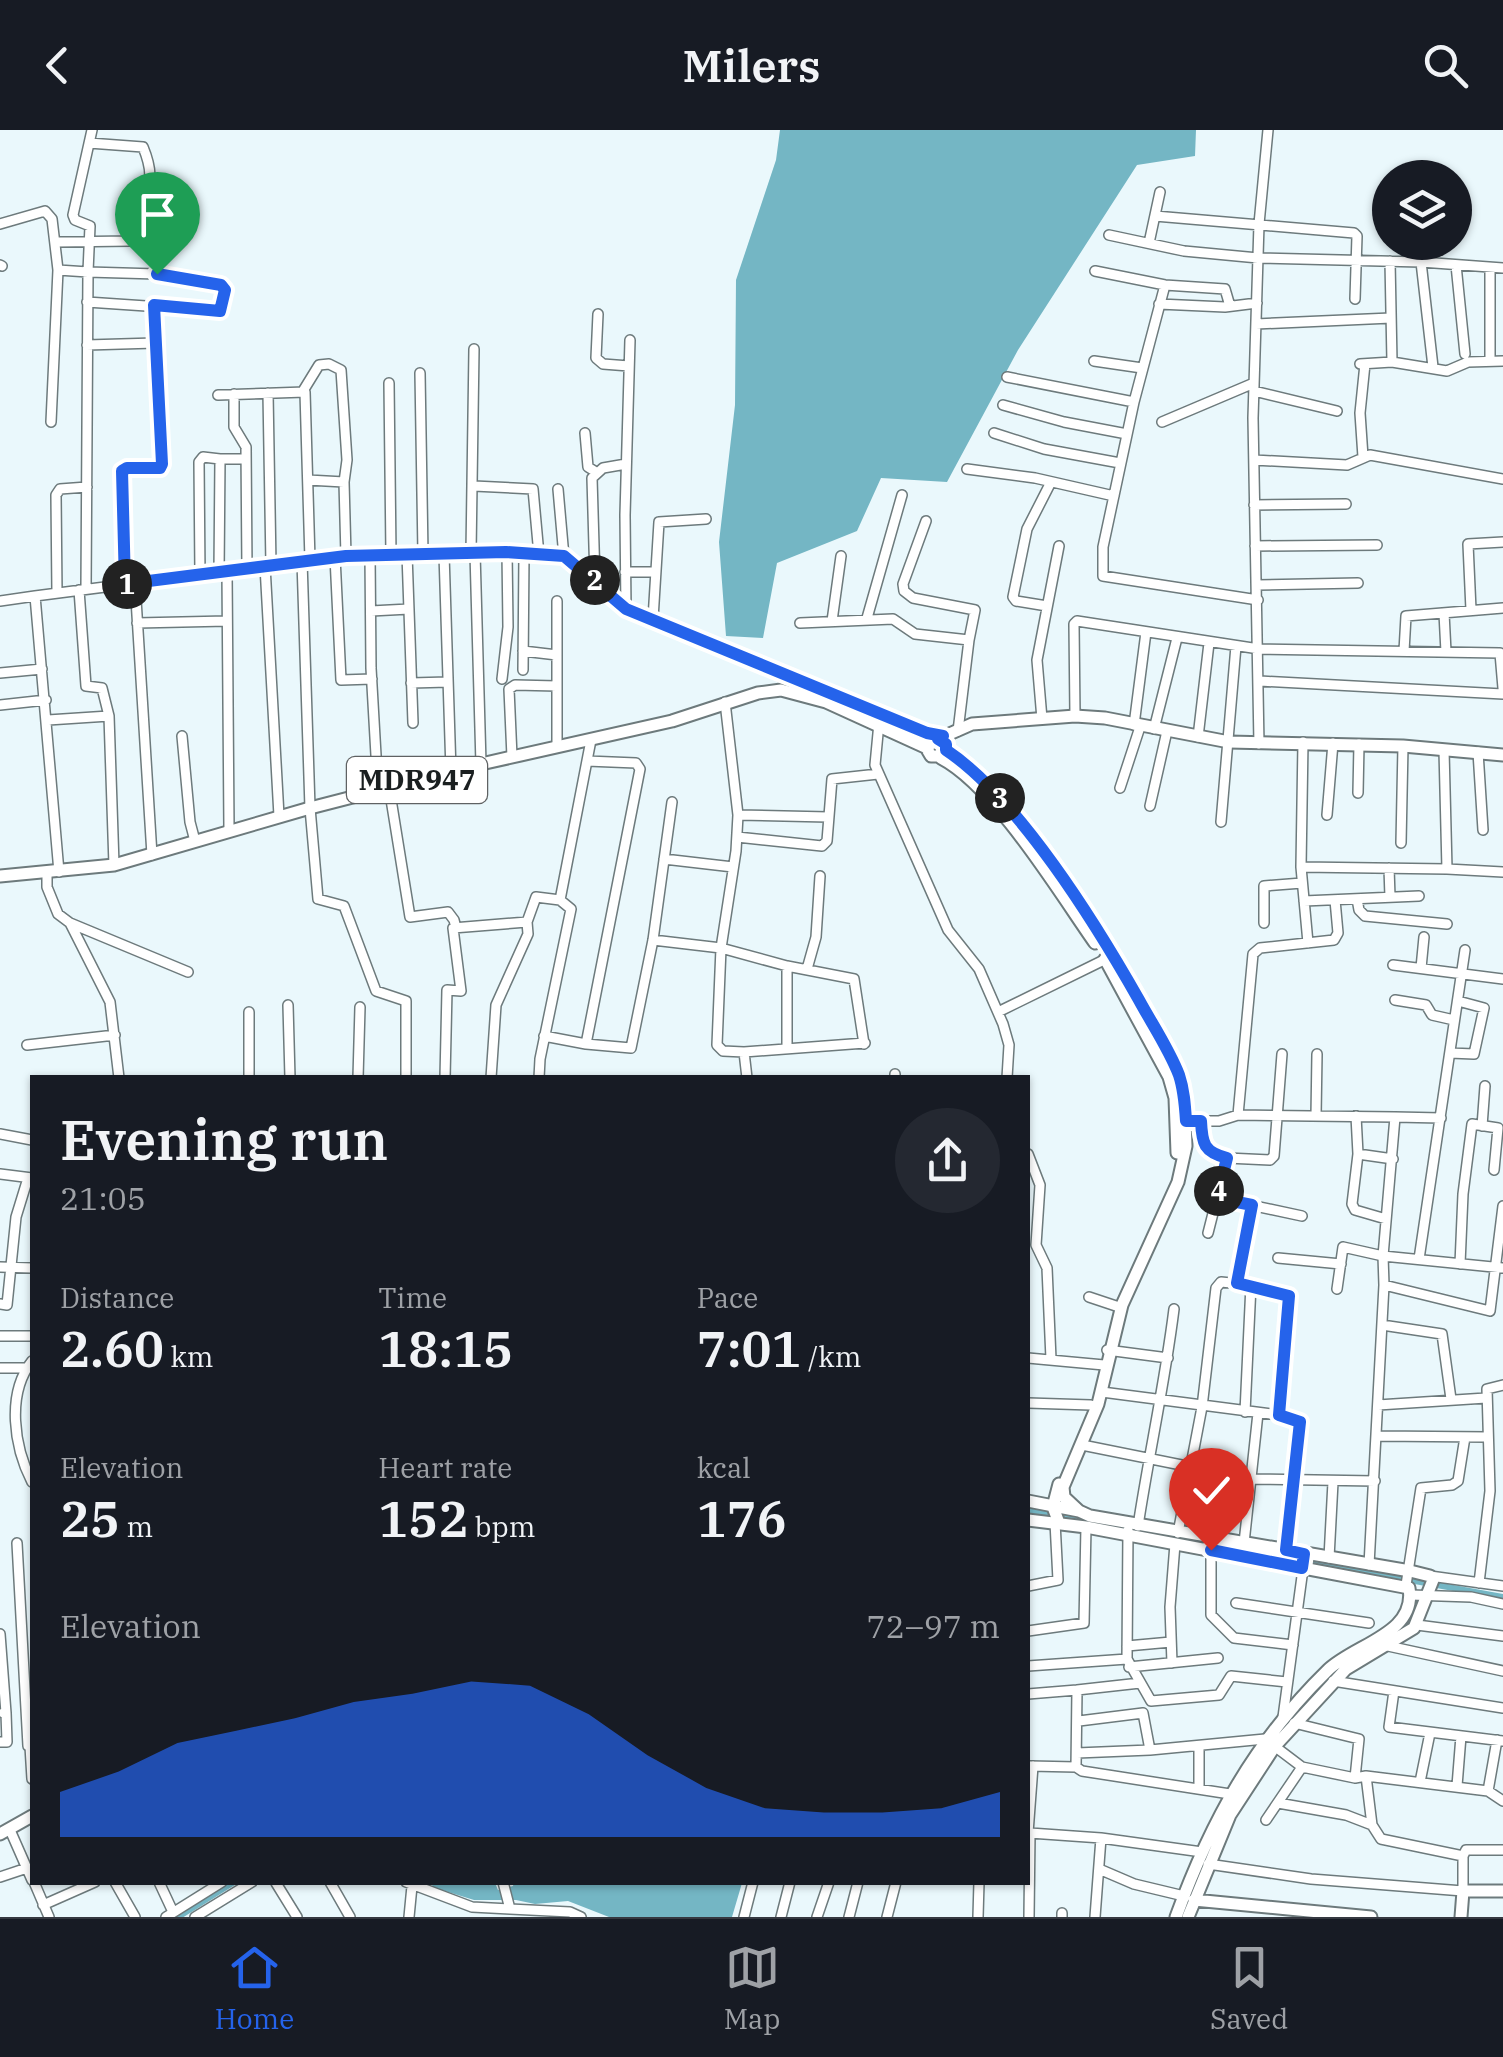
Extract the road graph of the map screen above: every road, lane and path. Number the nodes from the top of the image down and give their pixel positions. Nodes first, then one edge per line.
1 (92, 130) edge
2 (1268, 130) edge
3 (89, 143) junction
4 (1160, 192) dead end
5 (1156, 216) junction
6 (0, 224) edge
7 (1259, 224) junction
8 (1109, 235) dead end
9 (57, 242) junction
10 (91, 242) junction
11 (1149, 243) junction
12 (1258, 258) junction
13 (1356, 260) junction
14 (1390, 261) junction
15 (1421, 262) junction
16 (1456, 265) junction
17 (1490, 268) junction
18 (1503, 268) edge
19 (58, 270) junction
20 (1095, 271) dead end
21 (88, 272) junction
22 (1165, 286) junction
23 (1356, 299) dead end
24 (86, 302) junction
25 (1257, 303) junction
26 (1159, 304) junction
27 (154, 305) junction
28 (1230, 306) junction
29 (598, 314) dead end
30 (1391, 318) junction
31 (1256, 324) junction
32 (630, 340) dead end
33 (155, 343) junction
34 (87, 345) junction
35 (474, 349) dead end
36 (1465, 354) dead end
37 (1094, 361) dead end
38 (1490, 361) junction
39 (1503, 361) edge
40 (1392, 362) junction
41 (629, 366) junction
42 (1142, 368) junction
43 (1433, 368) junction
44 (420, 373) dead end
45 (1008, 378) dead end
46 (389, 382) dead end
47 (1254, 387) junction
48 (303, 391) junction
49 (268, 393) junction
50 (234, 394) junction
51 (218, 395) dead end
52 (1134, 402) junction
53 (1003, 405) dead end
54 (1337, 411) dead end
55 (51, 422) dead end
56 (1162, 422) dead end
57 (994, 432) dead end
58 (585, 433) dead end
59 (1127, 434) junction
60 (1363, 457) junction
61 (220, 459) junction
62 (246, 459) junction
63 (1254, 460) junction
64 (1120, 463) junction
65 (626, 464) junction
66 (968, 469) dead end
67 (596, 472) junction
68 (1503, 478) edge
69 (308, 480) junction
70 (344, 482) junction
71 (1051, 482) junction
72 (474, 486) junction
73 (87, 487) junction
74 (558, 489) dead end
75 (902, 495) dead end
76 (1114, 496) junction
77 (1346, 504) dead end
78 (1254, 505) junction
79 (706, 519) dead end
80 (926, 521) dead end
81 (1503, 542) edge
82 (1378, 545) dead end
83 (1058, 546) dead end
84 (1255, 546) junction
85 (506, 552) junction
86 (473, 553) junction
87 (392, 554) junction
88 (407, 554) junction
89 (423, 554) junction
90 (444, 554) junction
91 (524, 554) junction
92 (370, 555) junction
93 (539, 555) junction
94 (341, 556) junction
95 (564, 556) junction
96 (842, 556) dead end
97 (306, 561) junction
98 (268, 566) junction
99 (246, 569) junction
100 (223, 572) junction
101 (625, 572) junction
102 (654, 572) junction
103 (200, 575) junction
104 (595, 580) junction
105 (1358, 583) dead end
106 (130, 584) junction
107 (1257, 584) junction
108 (82, 590) junction
109 (58, 593) junction
110 (35, 596) junction
111 (1258, 600) junction
112 (0, 601) edge
113 (558, 601) dead end
114 (1048, 606) junction
115 (1503, 608) edge
116 (409, 609) junction
117 (626, 609) junction
118 (1470, 610) junction
119 (371, 611) junction
120 (1444, 612) junction
121 (867, 618) junction
122 (654, 620) junction
123 (227, 621) junction
124 (832, 621) junction
125 (137, 623) junction
126 (800, 623) dead end
127 (1146, 632) junction
128 (1177, 638) junction
129 (969, 640) junction
130 (1209, 643) junction
131 (1236, 646) junction
132 (1259, 649) junction
133 (524, 651) junction
134 (1404, 651) junction
135 (1446, 652) junction
136 (557, 655) junction
137 (42, 669) junction
138 (524, 670) dead end
139 (0, 673) edge
140 (372, 679) junction
141 (502, 679) dead end
142 (1260, 681) junction
143 (448, 682) junction
144 (412, 683) junction
145 (556, 686) junction
146 (1503, 691) edge
147 (46, 700) junction
148 (726, 702) junction
149 (0, 705) edge
150 (109, 716) junction
151 (1075, 716) junction
152 (48, 720) junction
153 (1042, 720) junction
154 (879, 722) junction
155 (413, 723) dead end
156 (1137, 726) junction
157 (1160, 730) junction
158 (958, 731) junction
159 (182, 736) dead end
160 (1198, 737) junction
161 (591, 740) junction
162 (1229, 742) junction
163 (1302, 742) junction
164 (1333, 743) junction
165 (1259, 744) junction
166 (1359, 744) junction
167 (939, 745) junction
168 (1403, 746) junction
169 (556, 747) junction
170 (1444, 750) junction
171 (1478, 752) junction
172 (1503, 755) edge
173 (512, 757) junction
174 (587, 761) junction
175 (481, 764) junction
176 (450, 771) junction
177 (878, 774) junction
178 (383, 788) junction
179 (1120, 788) dead end
180 (1358, 793) dead end
181 (672, 802) dead end
182 (1150, 806) dead end
183 (310, 808) junction
184 (1327, 814) dead end
185 (738, 815) junction
186 (279, 816) junction
187 (828, 817) junction
188 (1221, 822) dead end
189 (229, 829) junction
190 (1483, 830) dead end
191 (737, 837) junction
192 (195, 841) junction
193 (1401, 842) dead end
194 (152, 856) junction
195 (664, 859) junction
196 (114, 866) junction
197 (734, 867) junction
198 (1301, 867) junction
199 (1389, 868) junction
200 (1447, 869) junction
201 (53, 872) junction
202 (1503, 872) edge
203 (3, 873) edge
204 (820, 876) dead end
205 (1302, 883) junction
206 (1418, 896) dead end
207 (1390, 897) junction
208 (1358, 899) junction
209 (560, 900) junction
210 (1335, 900) junction
211 (1304, 901) junction
212 (527, 922) junction
213 (70, 923) junction
214 (1264, 923) dead end
215 (1447, 924) dead end
216 (456, 928) junction
217 (1424, 937) dead end
218 (653, 940) junction
219 (1308, 943) junction
220 (721, 948) junction
221 (1465, 950) dead end
222 (1106, 960) junction
223 (1393, 965) dead end
224 (786, 966) junction
225 (1422, 968) junction
226 (806, 969) junction
227 (188, 972) dead end
228 (1462, 972) junction
229 (1503, 980) edge
230 (1394, 1000) dead end
231 (1458, 1001) junction
232 (288, 1005) dead end
233 (360, 1008) dead end
234 (248, 1012) dead end
235 (998, 1012) junction
236 (1454, 1020) junction
237 (115, 1035) junction
238 (544, 1036) junction
239 (586, 1044) junction
240 (27, 1045) dead end
241 (787, 1048) junction
242 (744, 1052) junction
243 (1450, 1053) junction
244 (1282, 1054) dead end
245 (1317, 1054) dead end
246 (118, 1075) edge
247 (248, 1075) edge
248 (290, 1075) edge
249 (358, 1075) edge
250 (406, 1075) edge
251 (445, 1075) edge
252 (491, 1075) edge
253 (539, 1075) edge
254 (747, 1075) edge
255 (1008, 1075) edge
256 (1486, 1086) dead end
257 (1238, 1115) junction
258 (1276, 1116) junction
259 (1316, 1116) junction
260 (1356, 1116) junction
261 (1395, 1117) junction
262 (1441, 1118) junction
263 (1182, 1121) junction
264 (1201, 1121) junction
265 (1482, 1126) junction
266 (0, 1134) edge
267 (30, 1140) edge
268 (1358, 1154) junction
269 (1227, 1158) junction
270 (1030, 1159) edge
271 (1392, 1159) junction
272 (1494, 1170) dead end
273 (0, 1174) edge
274 (30, 1178) edge
275 (1217, 1198) junction
276 (1252, 1205) junction
277 (1502, 1206) edge
278 (1302, 1216) dead end
279 (1386, 1219) junction
280 (1208, 1232) dead end
281 (0, 1238) edge
282 (14, 1240) junction
283 (1383, 1256) junction
284 (1278, 1258) dead end
285 (1418, 1258) junction
286 (1341, 1264) junction
287 (1460, 1264) junction
288 (5, 1268) edge
289 (1499, 1268) edge
290 (1237, 1283) junction
291 (1251, 1285) junction
292 (1384, 1285) junction
293 (1337, 1290) dead end
294 (1089, 1297) dead end
295 (0, 1304) edge
296 (1116, 1306) junction
297 (1174, 1309) dead end
298 (1382, 1325) junction
299 (0, 1336) edge
300 (30, 1336) edge
301 (1109, 1350) junction
302 (1030, 1358) edge
303 (1168, 1358) junction
304 (1051, 1359) junction
305 (30, 1364) edge
306 (1104, 1364) junction
307 (0, 1368) edge
308 (1503, 1386) edge
309 (1102, 1392) junction
310 (1486, 1398) junction
311 (1451, 1399) junction
312 (1162, 1401) junction
313 (1030, 1403) edge
314 (1378, 1404) junction
315 (1091, 1405) junction
316 (1202, 1407) junction
317 (1245, 1412) junction
318 (1258, 1412) junction
319 (1279, 1415) junction
320 (1377, 1436) junction
321 (1465, 1437) junction
322 (1488, 1442) junction
323 (1082, 1445) junction
324 (1503, 1447) edge
325 (1148, 1459) junction
326 (1189, 1465) junction
327 (30, 1477) edge
328 (1252, 1478) junction
329 (1375, 1480) junction
330 (1294, 1481) junction
331 (1332, 1482) junction
332 (1061, 1487) junction
333 (1490, 1492) junction
334 (1503, 1492) edge
335 (1030, 1499) edge
336 (1030, 1501) edge
337 (1079, 1511) junction
338 (1053, 1515) junction
339 (1030, 1520) edge
340 (1086, 1527) junction
341 (1131, 1529) junction
342 (1176, 1538) junction
343 (17, 1543) dead end
344 (1244, 1543) junction
345 (1211, 1550) junction
346 (1286, 1550) junction
347 (1329, 1558) junction
348 (1303, 1560) junction
349 (1369, 1565) junction
350 (1478, 1583) junction
351 (1030, 1586) edge
352 (1419, 1586) junction
353 (1503, 1586) edge
354 (1236, 1604) dead end
355 (1503, 1604) edge
356 (1298, 1612) junction
357 (1369, 1623) dead end
358 (1417, 1625) junction
359 (1030, 1631) edge
360 (0, 1634) edge
361 (1503, 1636) edge
362 (1171, 1642) junction
363 (1127, 1646) junction
364 (1293, 1646) junction
365 (1388, 1646) junction
366 (1218, 1658) dead end
367 (1128, 1663) junction
368 (1172, 1663) junction
369 (1030, 1666) edge
370 (1503, 1671) edge
371 (2, 1681) edge
372 (1333, 1681) junction
373 (1287, 1682) junction
374 (1140, 1683) junction
375 (1077, 1690) junction
376 (1394, 1690) junction
377 (1030, 1694) edge
378 (1503, 1708) edge
379 (3, 1713) edge
380 (1079, 1720) junction
381 (1289, 1721) junction
382 (1430, 1732) junction
383 (1461, 1736) junction
384 (1500, 1740) edge
385 (0, 1742) edge
386 (1270, 1743) junction
387 (30, 1746) edge
388 (1199, 1746) junction
389 (1150, 1750) junction
390 (1077, 1754) junction
391 (1030, 1766) edge
392 (1076, 1767) junction
393 (1302, 1767) junction
394 (1361, 1777) junction
395 (1420, 1782) junction
396 (1457, 1786) junction
397 (1199, 1788) junction
398 (1488, 1792) junction
399 (1230, 1794) junction
400 (1503, 1800) edge
401 (1278, 1803) junction
402 (30, 1817) edge
403 (1266, 1820) dead end
404 (1372, 1825) junction
405 (5, 1832) edge
406 (1030, 1833) edge
407 (1101, 1838) junction
408 (1503, 1850) edge
409 (1462, 1856) junction
410 (1205, 1858) junction
411 (27, 1868) junction
412 (1099, 1869) junction
413 (30, 1874) edge
414 (0, 1878) edge
415 (35, 1885) edge
416 (88, 1885) edge
417 (117, 1885) edge
418 (160, 1885) edge
419 (200, 1885) edge
420 (217, 1885) edge
421 (247, 1885) edge
422 (278, 1885) edge
423 (332, 1885) edge
424 (409, 1885) edge
425 (411, 1885) edge
426 (752, 1885) edge
427 (789, 1885) edge
428 (828, 1885) edge
429 (857, 1885) edge
430 (895, 1885) edge
431 (981, 1885) edge
432 (1028, 1885) edge
433 (1462, 1890) junction
434 (1503, 1890) edge
435 (204, 1893) junction
436 (507, 1896) edge
437 (1189, 1898) junction
438 (43, 1905) junction
439 (474, 1912) edge
440 (170, 1914) edge
441 (1348, 1915) edge
442 (49, 1917) edge
443 (135, 1917) edge
444 (195, 1917) edge
445 (296, 1917) edge
446 (350, 1917) edge
447 (409, 1917) edge
448 (581, 1917) edge
449 (744, 1917) edge
450 (781, 1917) edge
451 (817, 1917) edge
452 (849, 1917) edge
453 (886, 1917) edge
454 (978, 1917) edge
455 (1029, 1917) edge
456 (1095, 1917) edge
457 (1176, 1917) edge
458 (1188, 1917) edge
459 (1371, 1917) edge
460 (1461, 1917) edge

1 - 3 street
2 - 7 street
3 - 10 street
3 - 10 street
4 - 5 street
5 - 7 street
5 - 11 street
6 - 9 street
7 - 12 street
7 - 13 street
8 - 11 street
9 - 10 street
9 - 19 street
10 - 21 street
11 - 12 street
12 - 13 street
12 - 25 street
13 - 14 street
13 - 23 street
14 - 15 street
14 - 30 street
15 - 16 street
15 - 43 street
16 - 17 street
16 - 36 street
17 - 18 street
17 - 38 street
19 - 21 street
19 - 55 street
20 - 22 street
21 - 24 street
21 - 27 street
22 - 26 street
22 - 28 street
24 - 27 street
24 - 34 street
25 - 28 street
25 - 31 street
26 - 28 street
26 - 42 street
27 - 33 street
29 - 41 street
30 - 31 street
30 - 40 street
31 - 47 street
32 - 41 street
33 - 34 street
33 - 106 street
34 - 73 street
35 - 72 street
37 - 42 street
38 - 39 street
38 - 43 street
40 - 43 street
40 - 60 street
41 - 65 street
42 - 52 street
44 - 89 street
45 - 52 street
46 - 87 street
47 - 54 street
47 - 56 street
47 - 63 street
48 - 49 street
48 - 69 street
48 - 70 street
49 - 50 street
49 - 98 street
50 - 51 street
50 - 62 street
52 - 59 street
53 - 59 street
57 - 64 street
58 - 67 street
59 - 64 street
60 - 63 street
60 - 68 street
61 - 62 street
61 - 100 street
61 - 103 street
62 - 99 street
63 - 78 street
64 - 76 street
65 - 67 street
65 - 101 street
66 - 71 street
67 - 104 street
69 - 70 street
69 - 97 street
70 - 94 street
71 - 76 street
71 - 114 street
72 - 86 street
72 - 93 street
73 - 108 street
73 - 109 street
74 - 95 street
75 - 121 street
76 - 111 street
77 - 78 street
78 - 84 street
79 - 102 street
80 - 129 street
81 - 118 street
82 - 84 street
83 - 114 street
84 - 107 street
85 - 86 street
85 - 91 street
85 - 141 street
86 - 90 street
86 - 175 street
87 - 88 street
87 - 92 street
88 - 89 street
88 - 116 street
89 - 90 street
90 - 143 street
91 - 93 street
91 - 133 street
92 - 94 street
92 - 119 street
93 - 95 street
94 - 97 street
94 - 140 street
95 - 104 street
96 - 124 street
97 - 98 street
97 - 183 street
98 - 99 street
98 - 186 street
99 - 100 street
100 - 103 street
100 - 123 street
101 - 102 street
101 - 117 street
102 - 122 street
103 - 106 street
104 - 117 street
105 - 107 street
106 - 108 street
106 - 125 street
107 - 111 street
108 - 109 street
108 - 150 street
109 - 110 street
110 - 112 street
110 - 137 street
111 - 132 street
113 - 136 street
114 - 153 street
115 - 118 street
116 - 119 street
116 - 144 street
117 - 122 street
118 - 120 street
119 - 140 street
120 - 134 street
120 - 135 street
121 - 124 street
121 - 129 street
122 - 167 street
123 - 125 street
123 - 189 street
124 - 126 street
125 - 194 street
127 - 128 street
127 - 151 street
127 - 156 street
128 - 130 street
128 - 157 street
129 - 158 street
130 - 131 street
130 - 160 street
131 - 132 street
131 - 162 street
132 - 134 street
132 - 142 street
133 - 136 street
133 - 138 street
134 - 135 street
135 - 146 street
136 - 145 street
137 - 139 street
137 - 147 street
140 - 178 street
142 - 146 street
142 - 165 street
143 - 144 street
143 - 176 street
144 - 155 street
145 - 169 street
145 - 173 street
147 - 149 street
147 - 152 street
148 - 154 main road, MDR947
148 - 161 main road, MDR947
148 - 185 street
150 - 152 street
150 - 196 street
151 - 153 main road
151 - 156 main road
152 - 201 street
153 - 158 main road
154 - 167 main road
154 - 167 main road
154 - 177 street
156 - 157 main road
156 - 179 street
157 - 160 main road
157 - 182 street
158 - 167 main road
159 - 192 street
160 - 162 main road
161 - 169 main road, MDR947
161 - 174 street
162 - 165 main road
162 - 188 street
163 - 164 main road
163 - 165 main road
163 - 198 street
164 - 166 main road
164 - 184 street
166 - 168 main road
166 - 180 street
167 - 222 main road
167 - 263 main road
168 - 170 main road
168 - 193 street
169 - 173 main road, MDR947
170 - 171 main road
170 - 200 street
171 - 172 main road
171 - 190 street
173 - 175 main road, MDR947
174 - 209 street
174 - 239 street
175 - 176 main road, MDR947
176 - 178 main road, MDR947
177 - 187 street
177 - 235 street
178 - 183 main road, MDR947
178 - 216 street
181 - 195 street
183 - 186 main road, MDR947
183 - 250 street
185 - 187 street
185 - 191 street
186 - 189 main road, MDR947
187 - 191 street
189 - 192 main road, MDR947
191 - 197 street
192 - 194 main road, MDR947
194 - 196 main road, MDR947
195 - 197 street
195 - 218 street
196 - 201 main road, MDR947
197 - 220 street
198 - 199 street
198 - 205 street
199 - 200 street
199 - 207 street
200 - 202 street
201 - 203 main road, MDR947
201 - 213 street
204 - 226 street
205 - 211 street
205 - 214 street
206 - 207 street
207 - 208 street
208 - 210 street
208 - 215 street
209 - 212 street
209 - 238 street
210 - 211 street
210 - 219 street
211 - 219 street
212 - 216 street
212 - 252 street
213 - 227 street
213 - 237 street
216 - 251 street
217 - 225 street
218 - 220 street
218 - 239 street
219 - 257 street
220 - 224 street
220 - 242 street
221 - 228 street
222 - 235 street
222 - 263 main road
223 - 225 street
224 - 226 street
224 - 241 street
225 - 228 street
226 - 241 street
228 - 229 street
228 - 231 street
230 - 236 street
231 - 236 street
231 - 243 street
232 - 248 street
233 - 249 street
234 - 247 street
235 - 255 street
236 - 243 street
237 - 240 street
237 - 246 street
238 - 239 street
238 - 253 street
241 - 242 street
242 - 254 street
243 - 262 street
244 - 258 street
245 - 259 street
256 - 265 street
257 - 258 street
257 - 264 street
258 - 259 street
258 - 269 street
259 - 260 street
260 - 261 street
260 - 268 street
261 - 262 street
261 - 271 street
262 - 285 street
263 - 264 street
263 - 296 main road
263 - 301 main road
264 - 269 street
265 - 272 street
265 - 287 street
266 - 267 street
268 - 271 street
268 - 279 street
269 - 275 street
270 - 304 street
271 - 279 street
273 - 274 street
274 - 282 street
275 - 276 street
275 - 280 street
276 - 278 street
276 - 290 street
277 - 289 street
279 - 283 street
281 - 282 street
282 - 288 street
283 - 285 street
283 - 286 street
283 - 292 street
284 - 286 street
285 - 287 street
286 - 293 street
287 - 289 street
288 - 295 street
289 - 292 street
290 - 291 street
290 - 316 street
291 - 317 street
291 - 319 street
292 - 298 street
294 - 296 street
296 - 301 main road
297 - 303 street
298 - 311 street
298 - 314 street
299 - 300 street
301 - 303 street
301 - 306 main road
301 - 309 main road
302 - 304 street
303 - 312 street
304 - 306 street
305 - 307 street
305 - 327 street
306 - 315 main road
308 - 310 street
309 - 312 street
309 - 323 main road
310 - 311 street
310 - 322 street
311 - 314 street
312 - 316 street
312 - 325 street
313 - 315 street
314 - 320 street
315 - 332 main road
316 - 317 street
316 - 326 street
317 - 318 street
318 - 319 street
318 - 328 street
319 - 330 street
320 - 321 street
320 - 329 street
321 - 322 street
321 - 352 street
322 - 324 street
322 - 333 street
323 - 325 street
323 - 332 main road
325 - 326 street
325 - 341 street
326 - 328 street
326 - 342 street
328 - 330 street
328 - 344 street
329 - 331 street
329 - 349 street
330 - 331 street
330 - 346 street
331 - 347 street
332 - 335 main road
332 - 337 main road
332 - 338 main road
333 - 334 street
333 - 350 street
336 - 338 main road
337 - 338 main road
337 - 341 main road
338 - 339 main road
338 - 340 main road
338 - 351 street
340 - 341 main road
340 - 359 street
341 - 342 main road
341 - 363 street
342 - 344 main road
342 - 345 main road
342 - 362 street
343 - 387 street
344 - 346 main road
345 - 348 main road
345 - 364 street
346 - 348 main road
347 - 348 main road
347 - 349 main road
348 - 352 main road
348 - 356 street
349 - 352 main road
350 - 352 street
350 - 353 street
352 - 355 street
352 - 358 main road
352 - 381 main road
354 - 356 street
356 - 357 street
356 - 364 street
358 - 361 street
358 - 365 main road
360 - 371 street
362 - 363 street
362 - 368 street
363 - 367 street
364 - 373 street
365 - 370 street
365 - 372 main road
366 - 368 street
367 - 368 street
367 - 369 street
367 - 374 street
371 - 379 street
372 - 376 street
372 - 381 main road
373 - 374 street
373 - 381 street
374 - 375 street
375 - 377 street
375 - 380 street
376 - 378 street
376 - 382 street
379 - 385 street
380 - 389 street
380 - 390 street
381 - 386 main road
381 - 394 street
382 - 383 street
382 - 395 street
383 - 384 street
383 - 396 street
384 - 398 street
386 - 388 street
386 - 393 street
386 - 399 main road
386 - 410 main road
388 - 389 street
388 - 397 street
389 - 390 street
390 - 392 street
391 - 392 street
392 - 397 street
393 - 394 street
393 - 401 street
394 - 395 street
394 - 404 street
395 - 396 street
396 - 398 street
397 - 399 street
398 - 400 street
399 - 410 main road
401 - 403 street
401 - 404 street
402 - 405 main road
404 - 409 street
405 - 411 street
406 - 407 street
407 - 410 street
407 - 412 street
408 - 409 street
409 - 433 street
410 - 433 street
410 - 437 main road
411 - 413 street
411 - 414 street
412 - 437 street
412 - 456 street
415 - 438 street
416 - 438 street
417 - 443 street
418 - 440 street
419 - 435 street
420 - 435 street
421 - 444 street
422 - 445 street
423 - 446 street
424 - 447 street
425 - 439 street
426 - 449 street
427 - 450 street
428 - 451 street
429 - 452 street
430 - 453 street
431 - 454 street
432 - 455 street
433 - 434 main road
433 - 460 main road
435 - 440 street
436 - 439 street
436 - 448 street
437 - 441 main road
437 - 457 main road
437 - 458 main road
438 - 442 street
441 - 459 main road

